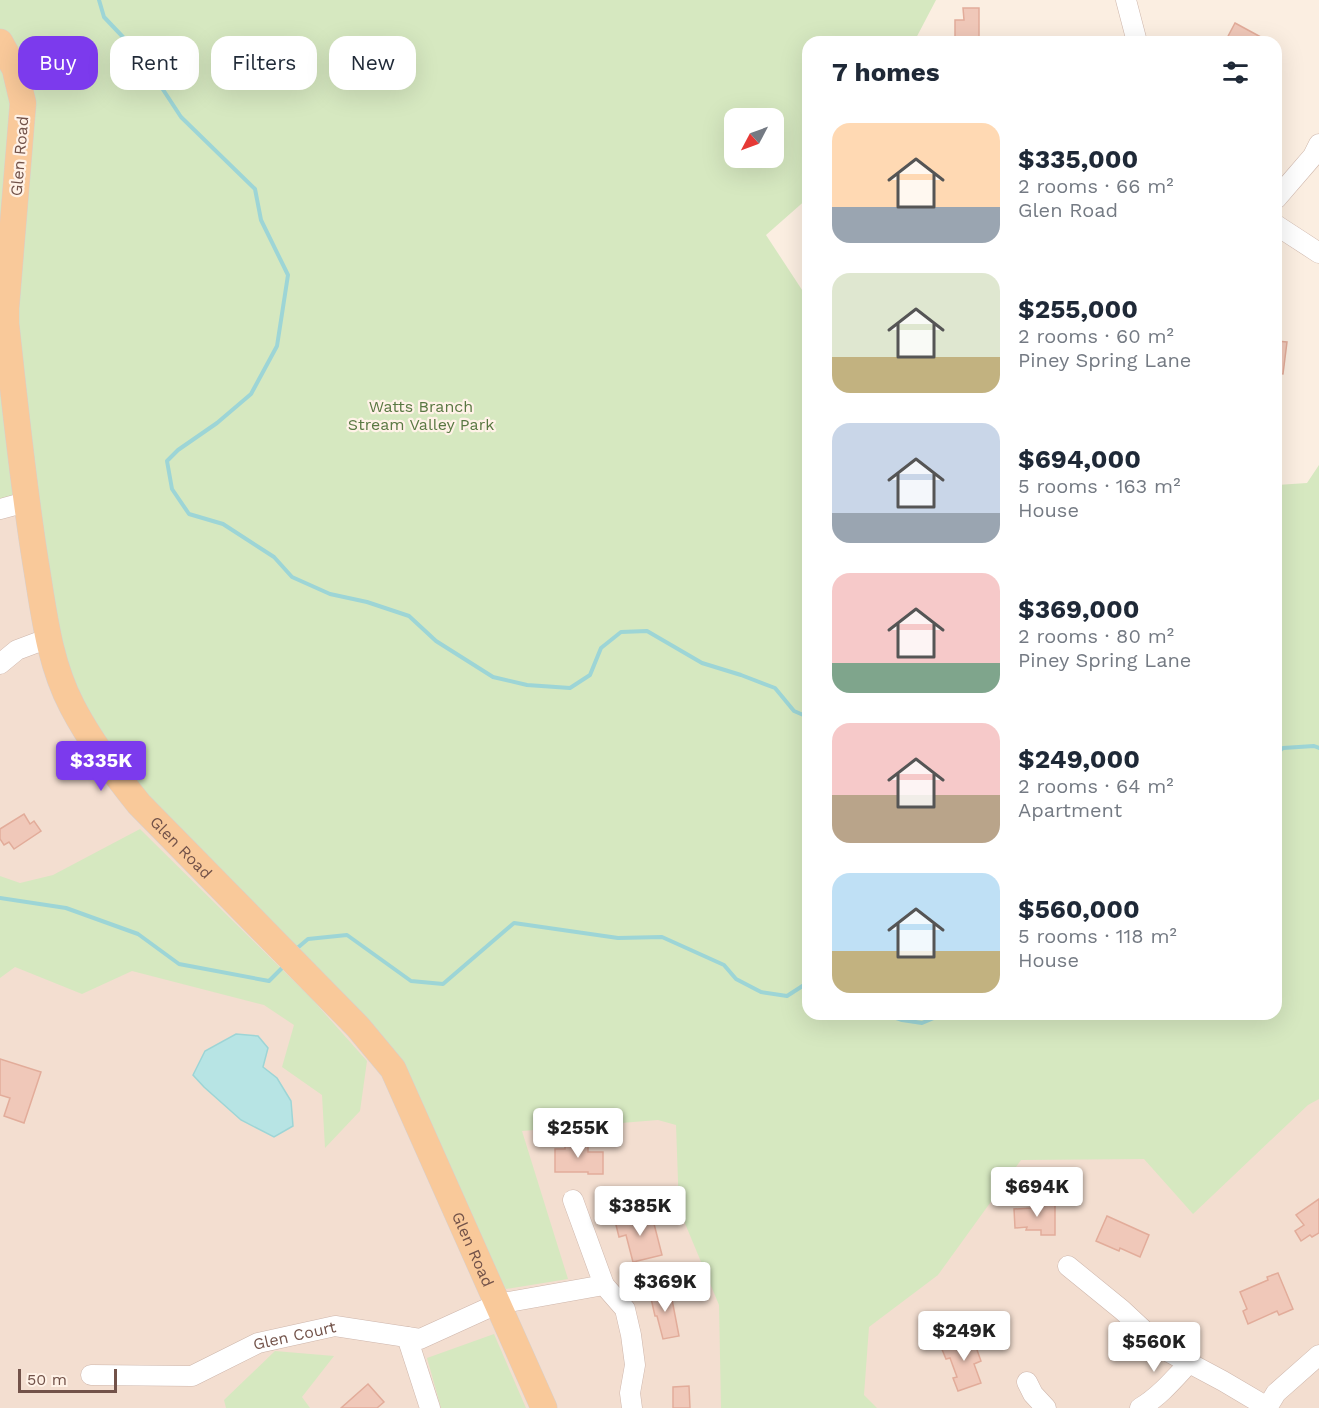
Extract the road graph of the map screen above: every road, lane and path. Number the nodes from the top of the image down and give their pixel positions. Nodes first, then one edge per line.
1 (1126, 0) edge
2 (1135, 36) edge
3 (0, 42) edge
4 (1319, 144) edge
5 (1282, 192) edge
6 (1282, 229) edge
7 (1319, 253) edge
8 (26, 502) junction
9 (0, 509) edge
10 (49, 638) junction
11 (0, 664) edge
12 (573, 1200) dead end
13 (1068, 1266) dead end
14 (604, 1285) junction
15 (497, 1304) junction
16 (407, 1337) junction
17 (1319, 1355) edge
18 (1189, 1363) junction
19 (91, 1375) dead end
20 (1027, 1382) dead end
21 (1267, 1407) edge
22 (430, 1408) edge
23 (544, 1408) edge
24 (632, 1408) edge
25 (1047, 1408) edge
26 (1140, 1408) edge

1 - 2 street
3 - 8 main road, Glen Road
4 - 5 street
6 - 7 street
8 - 9 street
8 - 10 main road, Glen Road
10 - 11 street
10 - 15 main road, Glen Road
12 - 14 street
13 - 18 street
14 - 15 street, Glen Court
14 - 24 street
15 - 16 street, Glen Court
15 - 23 main road, Glen Road
16 - 19 street, Glen Court
16 - 22 street
17 - 21 street
18 - 21 street
18 - 26 street
20 - 25 street

